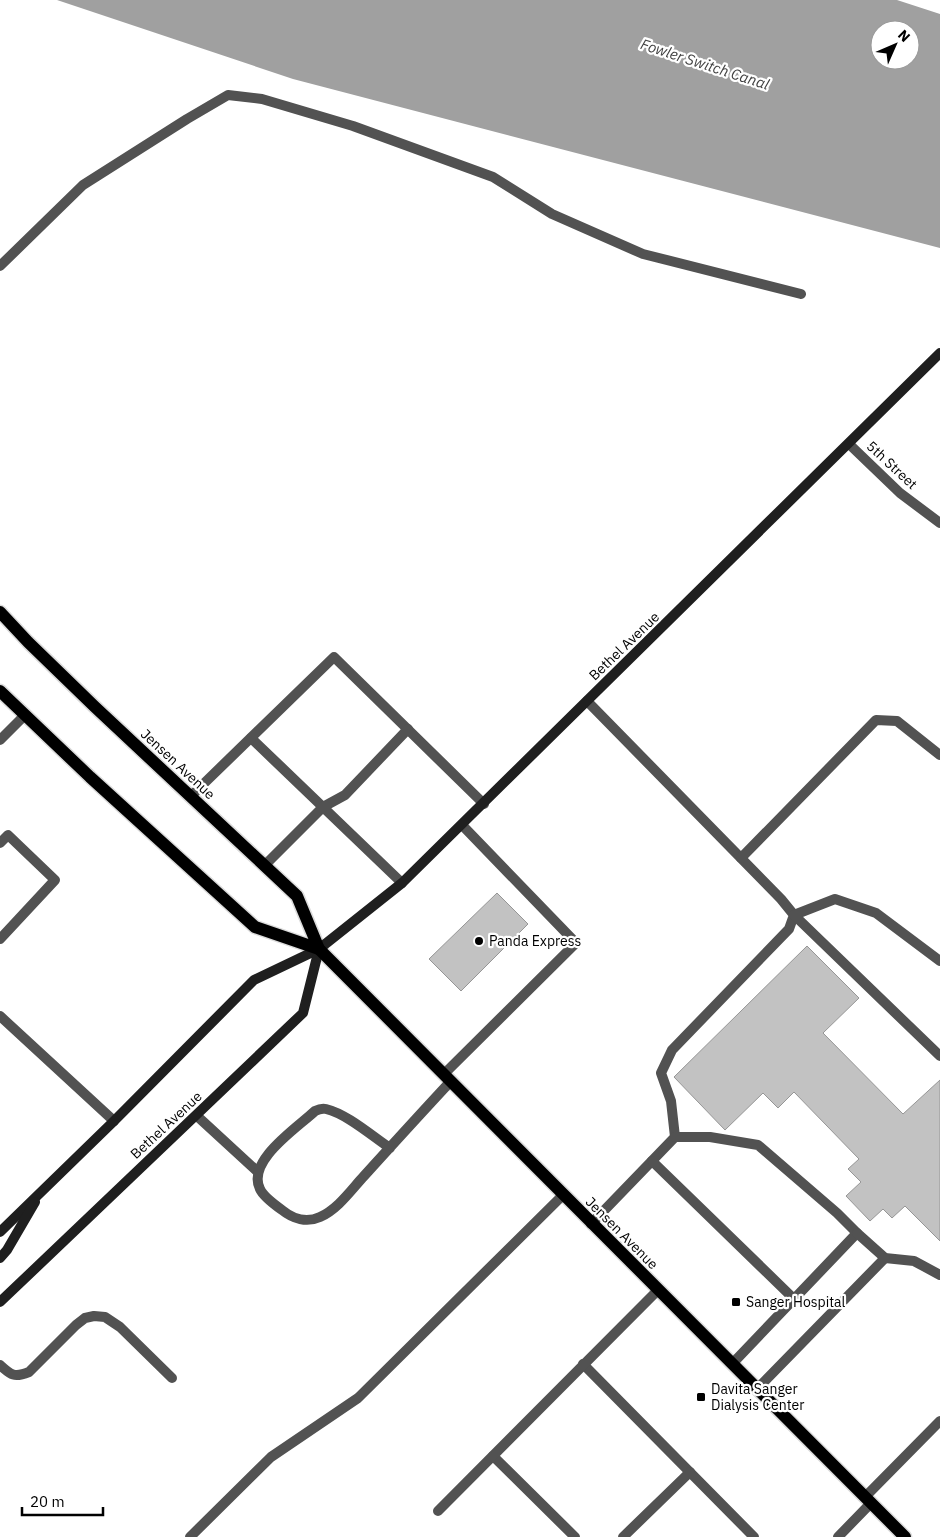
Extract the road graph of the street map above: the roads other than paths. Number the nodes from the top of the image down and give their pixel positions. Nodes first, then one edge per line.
1 (0, 266) edge
2 (800, 294) dead end
3 (940, 353) edge
4 (850, 444) junction
5 (940, 523) edge
6 (0, 612) edge
7 (0, 692) edge
8 (587, 701) junction
9 (25, 715) junction
10 (408, 730) junction
11 (251, 738) junction
12 (0, 740) edge
13 (940, 755) edge
14 (191, 796) junction
15 (484, 804) junction
16 (323, 807) junction
17 (462, 825) junction
18 (0, 843) edge
19 (741, 858) junction
20 (265, 866) junction
21 (402, 884) junction
22 (794, 915) junction
23 (0, 939) edge
24 (319, 949) junction
25 (940, 961) edge
26 (0, 1016) edge
27 (940, 1056) edge
28 (448, 1077) junction
29 (197, 1116) junction
30 (114, 1121) junction
31 (675, 1137) junction
32 (390, 1148) junction
33 (652, 1161) junction
34 (258, 1172) junction
35 (42, 1190) junction
36 (563, 1195) junction
37 (592, 1224) junction
38 (0, 1232) edge
39 (857, 1233) junction
40 (0, 1258) edge
41 (885, 1258) junction
42 (940, 1275) edge
43 (658, 1290) junction
44 (794, 1299) junction
45 (0, 1302) edge
46 (583, 1364) junction
47 (732, 1364) junction
48 (0, 1365) edge
49 (172, 1378) dead end
50 (757, 1389) junction
51 (940, 1421) edge
52 (493, 1456) junction
53 (690, 1472) junction
54 (868, 1500) junction
55 (438, 1511) dead end
56 (190, 1537) edge
57 (574, 1537) edge
58 (623, 1537) edge
59 (754, 1537) edge
60 (838, 1537) edge
61 (905, 1537) edge

1 - 2 street
3 - 4 main road, Bethel Avenue
4 - 5 street, 5th Street
4 - 8 main road, Bethel Avenue
6 - 14 main road, Jensen Avenue
7 - 9 main road, Jensen Avenue
8 - 15 main road, Bethel Avenue
8 - 19 street
9 - 12 street
9 - 24 main road, Jensen Avenue
10 - 11 street
10 - 15 street
10 - 16 street
11 - 14 street
11 - 16 street
13 - 19 street
14 - 20 main road, Jensen Avenue
15 - 17 main road, Bethel Avenue
16 - 20 street
16 - 21 street
17 - 21 main road, Bethel Avenue
17 - 28 street
18 - 23 street
19 - 22 street
20 - 24 main road, Jensen Avenue
21 - 24 main road, Bethel Avenue
22 - 25 street
22 - 27 street
22 - 31 street
24 - 28 main road, Jensen Avenue
24 - 29 main road, Bethel Avenue
24 - 30 main road, Bethel Avenue
26 - 30 street
28 - 32 street
28 - 36 main road, Jensen Avenue
29 - 34 street
29 - 45 main road, Bethel Avenue
30 - 35 main road, Bethel Avenue
31 - 33 street
31 - 39 street
32 - 34 street
32 - 34 street
33 - 37 street
33 - 44 street
35 - 38 main road, Bethel Avenue
35 - 40 main road
36 - 37 main road, Jensen Avenue
36 - 56 street
37 - 43 main road, Jensen Avenue
39 - 41 street
39 - 44 street
41 - 42 street
41 - 50 street
43 - 46 street
43 - 47 main road, Jensen Avenue
44 - 47 street
46 - 52 street
46 - 53 street
47 - 50 main road, Jensen Avenue
48 - 49 street
50 - 54 main road, Jensen Avenue
51 - 54 street
52 - 55 street
52 - 57 street
53 - 58 street
53 - 59 street
54 - 60 street
54 - 61 main road, Jensen Avenue

